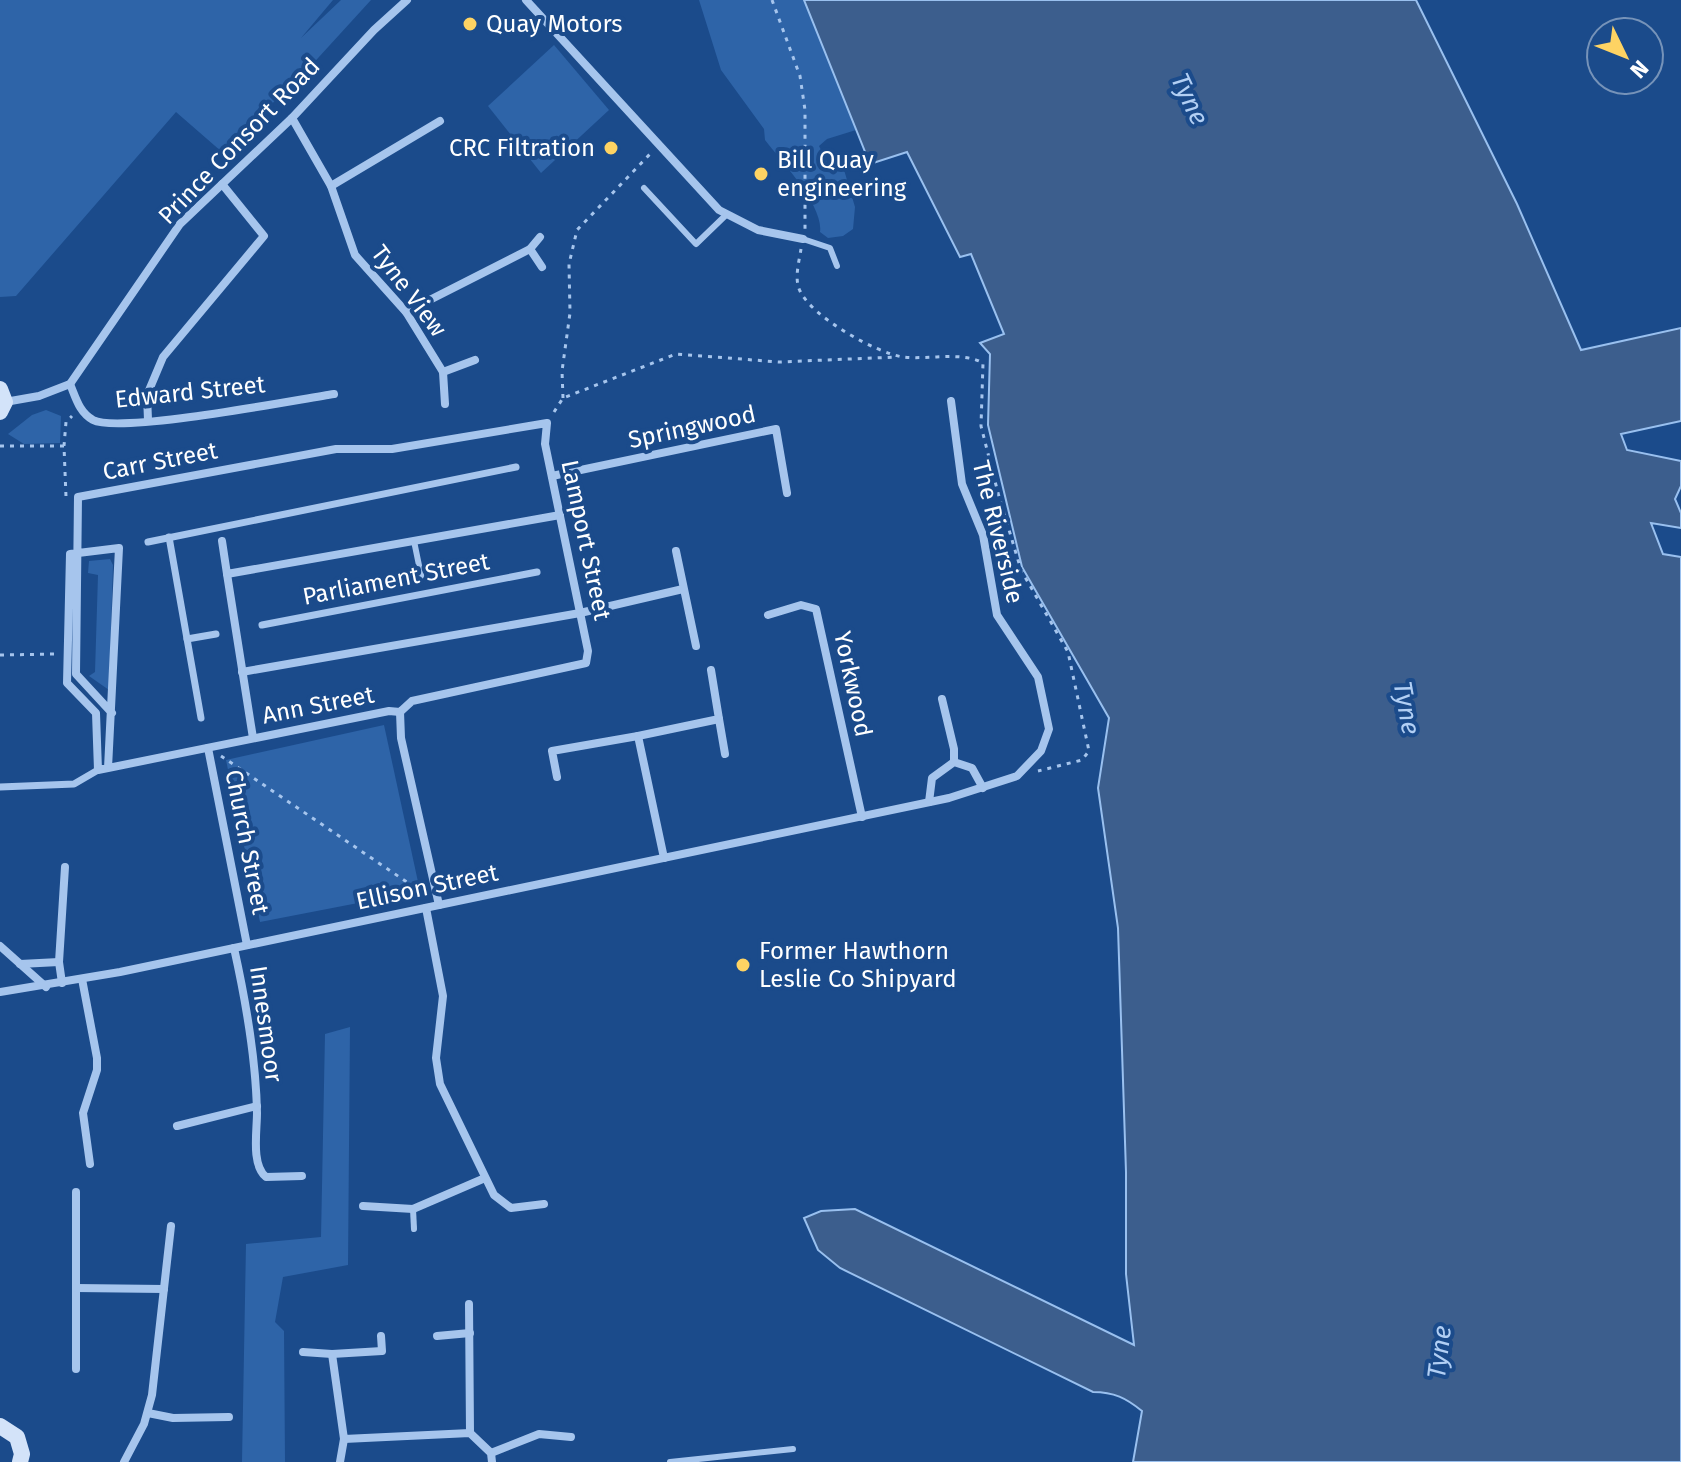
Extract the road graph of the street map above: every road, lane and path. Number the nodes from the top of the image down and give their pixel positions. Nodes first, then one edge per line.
1 (407, 0) edge
2 (526, 0) edge
3 (772, 0) edge
4 (292, 118) junction
5 (440, 121) dead end
6 (660, 145) junction
7 (222, 184) junction
8 (331, 186) junction
9 (644, 188) dead end
10 (727, 214) junction
11 (540, 237) dead end
12 (803, 239) junction
13 (530, 249) junction
14 (837, 266) dead end
15 (542, 267) dead end
16 (406, 312) junction
17 (901, 356) junction
18 (475, 360) dead end
19 (443, 372) junction
20 (70, 384) junction
21 (334, 394) dead end
22 (563, 398) junction
23 (2, 401) edge
24 (951, 401) dead end
25 (445, 404) dead end
26 (80, 409) junction
27 (148, 420) junction
28 (547, 423) junction
29 (0, 446) edge
30 (64, 446) junction
31 (516, 467) dead end
32 (552, 476) junction
33 (787, 493) dead end
34 (78, 497) junction
35 (560, 515) junction
36 (169, 537) junction
37 (222, 541) dead end
38 (414, 541) junction
39 (148, 542) dead end
40 (676, 551) dead end
41 (78, 553) junction
42 (537, 572) dead end
43 (227, 574) junction
44 (422, 580) dead end
45 (683, 589) junction
46 (580, 613) junction
47 (768, 615) dead end
48 (262, 625) dead end
49 (216, 634) dead end
50 (187, 639) junction
51 (696, 646) dead end
52 (67, 654) junction
53 (0, 655) edge
54 (586, 663) joint
55 (711, 670) dead end
56 (242, 672) junction
57 (942, 699) dead end
58 (400, 712) junction
59 (112, 713) junction
60 (201, 718) dead end
61 (719, 719) junction
62 (638, 736) junction
63 (253, 738) junction
64 (208, 748) junction
65 (725, 754) dead end
66 (954, 762) junction
67 (108, 768) junction
68 (1026, 769) junction
69 (98, 770) junction
70 (557, 777) dead end
71 (0, 787) edge
72 (983, 788) junction
73 (929, 802) junction
74 (862, 817) junction
75 (664, 858) junction
76 (65, 867) dead end
77 (439, 905) junction
78 (426, 908) junction
79 (247, 945) junction
80 (0, 946) edge
81 (234, 948) junction
82 (59, 962) junction
83 (20, 964) junction
84 (82, 979) junction
85 (62, 983) junction
86 (46, 987) junction
87 (0, 992) edge
88 (257, 1106) junction
89 (177, 1126) dead end
90 (90, 1164) dead end
91 (302, 1176) dead end
92 (485, 1178) junction
93 (76, 1192) dead end
94 (544, 1204) dead end
95 (363, 1206) dead end
96 (413, 1209) junction
97 (171, 1226) dead end
98 (414, 1229) dead end
99 (76, 1288) junction
100 (164, 1289) junction
101 (469, 1304) dead end
102 (470, 1333) junction
103 (381, 1336) dead end
104 (437, 1336) dead end
105 (303, 1352) dead end
106 (332, 1354) junction
107 (76, 1369) dead end
108 (148, 1413) junction
109 (229, 1417) dead end
110 (0, 1426) edge
111 (470, 1433) junction
112 (571, 1437) dead end
113 (344, 1439) junction
114 (793, 1449) dead end
115 (491, 1458) edge
116 (24, 1461) edge
117 (124, 1462) edge
118 (340, 1462) edge
119 (670, 1462) edge

1 - 4 street, Prince Consort Road
2 - 6 street
3 - 12 path
4 - 7 street, Prince Consort Road
4 - 8 street, Tyne View
5 - 8 street
6 - 10 street
6 - 22 path
7 - 20 street, Prince Consort Road
7 - 27 street
8 - 16 street, Tyne View
9 - 10 lane
10 - 12 street
11 - 13 street
12 - 14 lane
12 - 17 path
13 - 15 street
13 - 16 street
16 - 19 street, Tyne View
17 - 22 path
17 - 68 path
18 - 19 street
19 - 25 street, Tyne View
20 - 23 street
20 - 26 street, Edward Street
21 - 27 street, Edward Street
22 - 28 path
24 - 68 street, The Riverside
26 - 27 street, Edward Street
26 - 30 path
28 - 32 street, Lamport Street
28 - 34 street, Carr Street
29 - 30 path
30 - 34 path
31 - 36 street
32 - 33 street, Springwood
32 - 35 street, Lamport Street
34 - 41 street, Carr Street
35 - 38 street
35 - 46 street, Lamport Street
36 - 39 street
36 - 50 street
37 - 43 street
38 - 43 street
38 - 44 lane
40 - 45 street
41 - 52 street, Carr Street
41 - 59 street
41 - 59 street
42 - 48 street, Parliament Street
43 - 56 street
45 - 46 street
45 - 51 street
46 - 54 street, Lamport Street
46 - 56 street
47 - 74 street, Yorkwood
49 - 50 street
50 - 60 street
52 - 53 path
52 - 69 street, Carr Street
54 - 58 street, Ann Street
55 - 61 street
56 - 63 street
57 - 66 street
58 - 63 street, Ann Street
58 - 77 street
59 - 67 street
61 - 62 street
61 - 65 street
62 - 70 street
62 - 75 street
63 - 64 street, Ann Street
64 - 67 street, Ann Street
64 - 77 path
64 - 79 street, Church Street
66 - 72 street
66 - 73 street
67 - 69 street
68 - 72 street
69 - 71 street
72 - 73 street
73 - 74 street
74 - 75 street, Ellison Street
75 - 77 street, Ellison Street
76 - 82 street
77 - 78 street, Ellison Street
78 - 79 street, Ellison Street
78 - 92 street
79 - 81 street, Ellison Street
80 - 83 street
81 - 84 street, Ellison Street
81 - 88 street, Innesmoor
82 - 83 street
82 - 85 street
83 - 86 street
84 - 85 street, Ellison Street
84 - 90 street
85 - 86 street, Ellison Street
86 - 87 street, Ellison Street
88 - 89 street, Innesmoor
88 - 91 street, Innesmoor
92 - 94 street
92 - 96 street
93 - 99 street
95 - 96 street
96 - 98 lane
97 - 100 street
99 - 100 street
99 - 107 street
100 - 108 street
101 - 102 street
102 - 104 street
102 - 111 street
103 - 106 street
105 - 106 street
106 - 113 street
108 - 109 street
108 - 117 street
110 - 116 main road
111 - 113 street
111 - 115 street
112 - 115 street
113 - 118 street
114 - 119 lane

